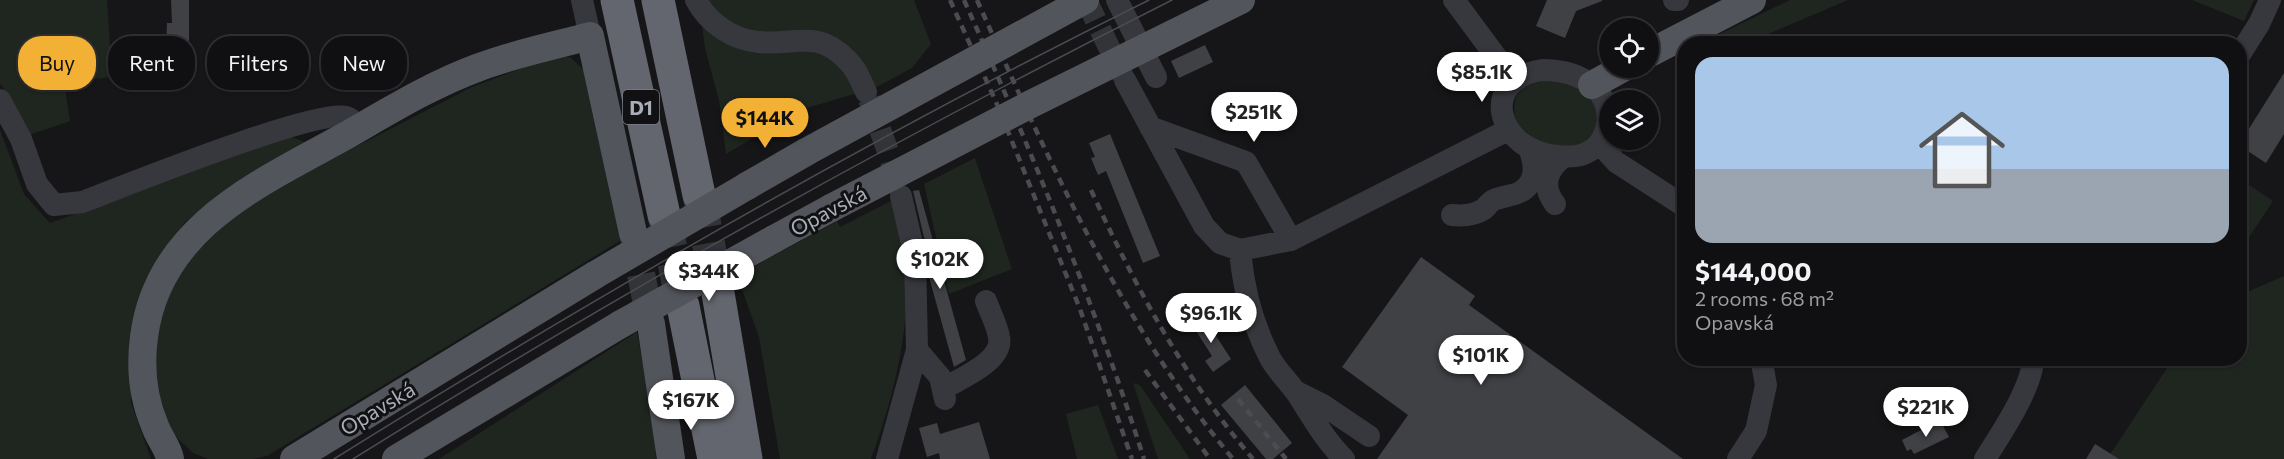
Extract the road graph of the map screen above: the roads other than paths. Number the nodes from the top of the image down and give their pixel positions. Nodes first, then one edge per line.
1 (582, 0) edge
2 (617, 0) edge
3 (658, 0) edge
4 (696, 0) edge
5 (1085, 0) edge
6 (1118, 0) edge
7 (1240, 0) edge
8 (1454, 0) edge
9 (1752, 0) edge
10 (2270, 0) edge
11 (590, 36) junction
12 (1683, 36) edge
13 (1677, 39) edge
14 (2247, 43) edge
15 (1659, 48) edge
16 (1156, 77) dead end
17 (1605, 78) edge
18 (1125, 80) tunnel mouth
19 (1514, 81) junction
20 (1592, 85) junction
21 (866, 92) tunnel mouth
22 (1599, 93) edge
23 (0, 100) edge
24 (361, 127) junction
25 (1150, 127) junction
26 (1508, 130) junction
27 (1599, 143) edge
28 (1529, 149) junction
29 (1605, 150) edge
30 (1564, 157) junction
31 (699, 195) tunnel mouth
32 (901, 196) tunnel mouth
33 (1677, 201) edge
34 (1555, 204) dead end
35 (664, 215) tunnel mouth
36 (1452, 215) dead end
37 (633, 233) tunnel mouth
38 (1291, 240) junction
39 (1240, 250) junction
40 (717, 287) tunnel mouth
41 (986, 301) dead end
42 (683, 306) tunnel mouth
43 (651, 324) tunnel mouth
44 (917, 350) junction
45 (1762, 366) edge
46 (2033, 366) edge
47 (1295, 391) junction
48 (1369, 436) dead end
49 (174, 457) edge
50 (294, 459) edge
51 (396, 459) edge
52 (671, 459) edge
53 (714, 459) edge
54 (746, 459) edge
55 (887, 459) edge
56 (1344, 459) edge
57 (1738, 459) edge
58 (1985, 459) edge

1 - 11 street
2 - 35 highway, D1
3 - 31 highway, D1
4 - 21 street
5 - 50 main road, Opavská, bridge
6 - 16 street
7 - 51 main road, Opavská, bridge
8 - 19 street
9 - 12 main road
10 - 14 street
11 - 24 main road
11 - 37 main road
13 - 15 main road
17 - 20 main road
18 - 25 street
19 - 20 street
19 - 26 street
20 - 22 street
23 - 24 street
24 - 49 main road
25 - 38 street
25 - 39 street
26 - 28 street
26 - 38 street
27 - 30 street
28 - 30 street
28 - 36 street
29 - 33 street
30 - 34 street
32 - 44 street
38 - 39 street
39 - 47 street
40 - 54 highway
41 - 44 street
42 - 53 highway
43 - 52 main road
44 - 55 street
45 - 57 street
46 - 58 street
47 - 48 street
47 - 56 street

